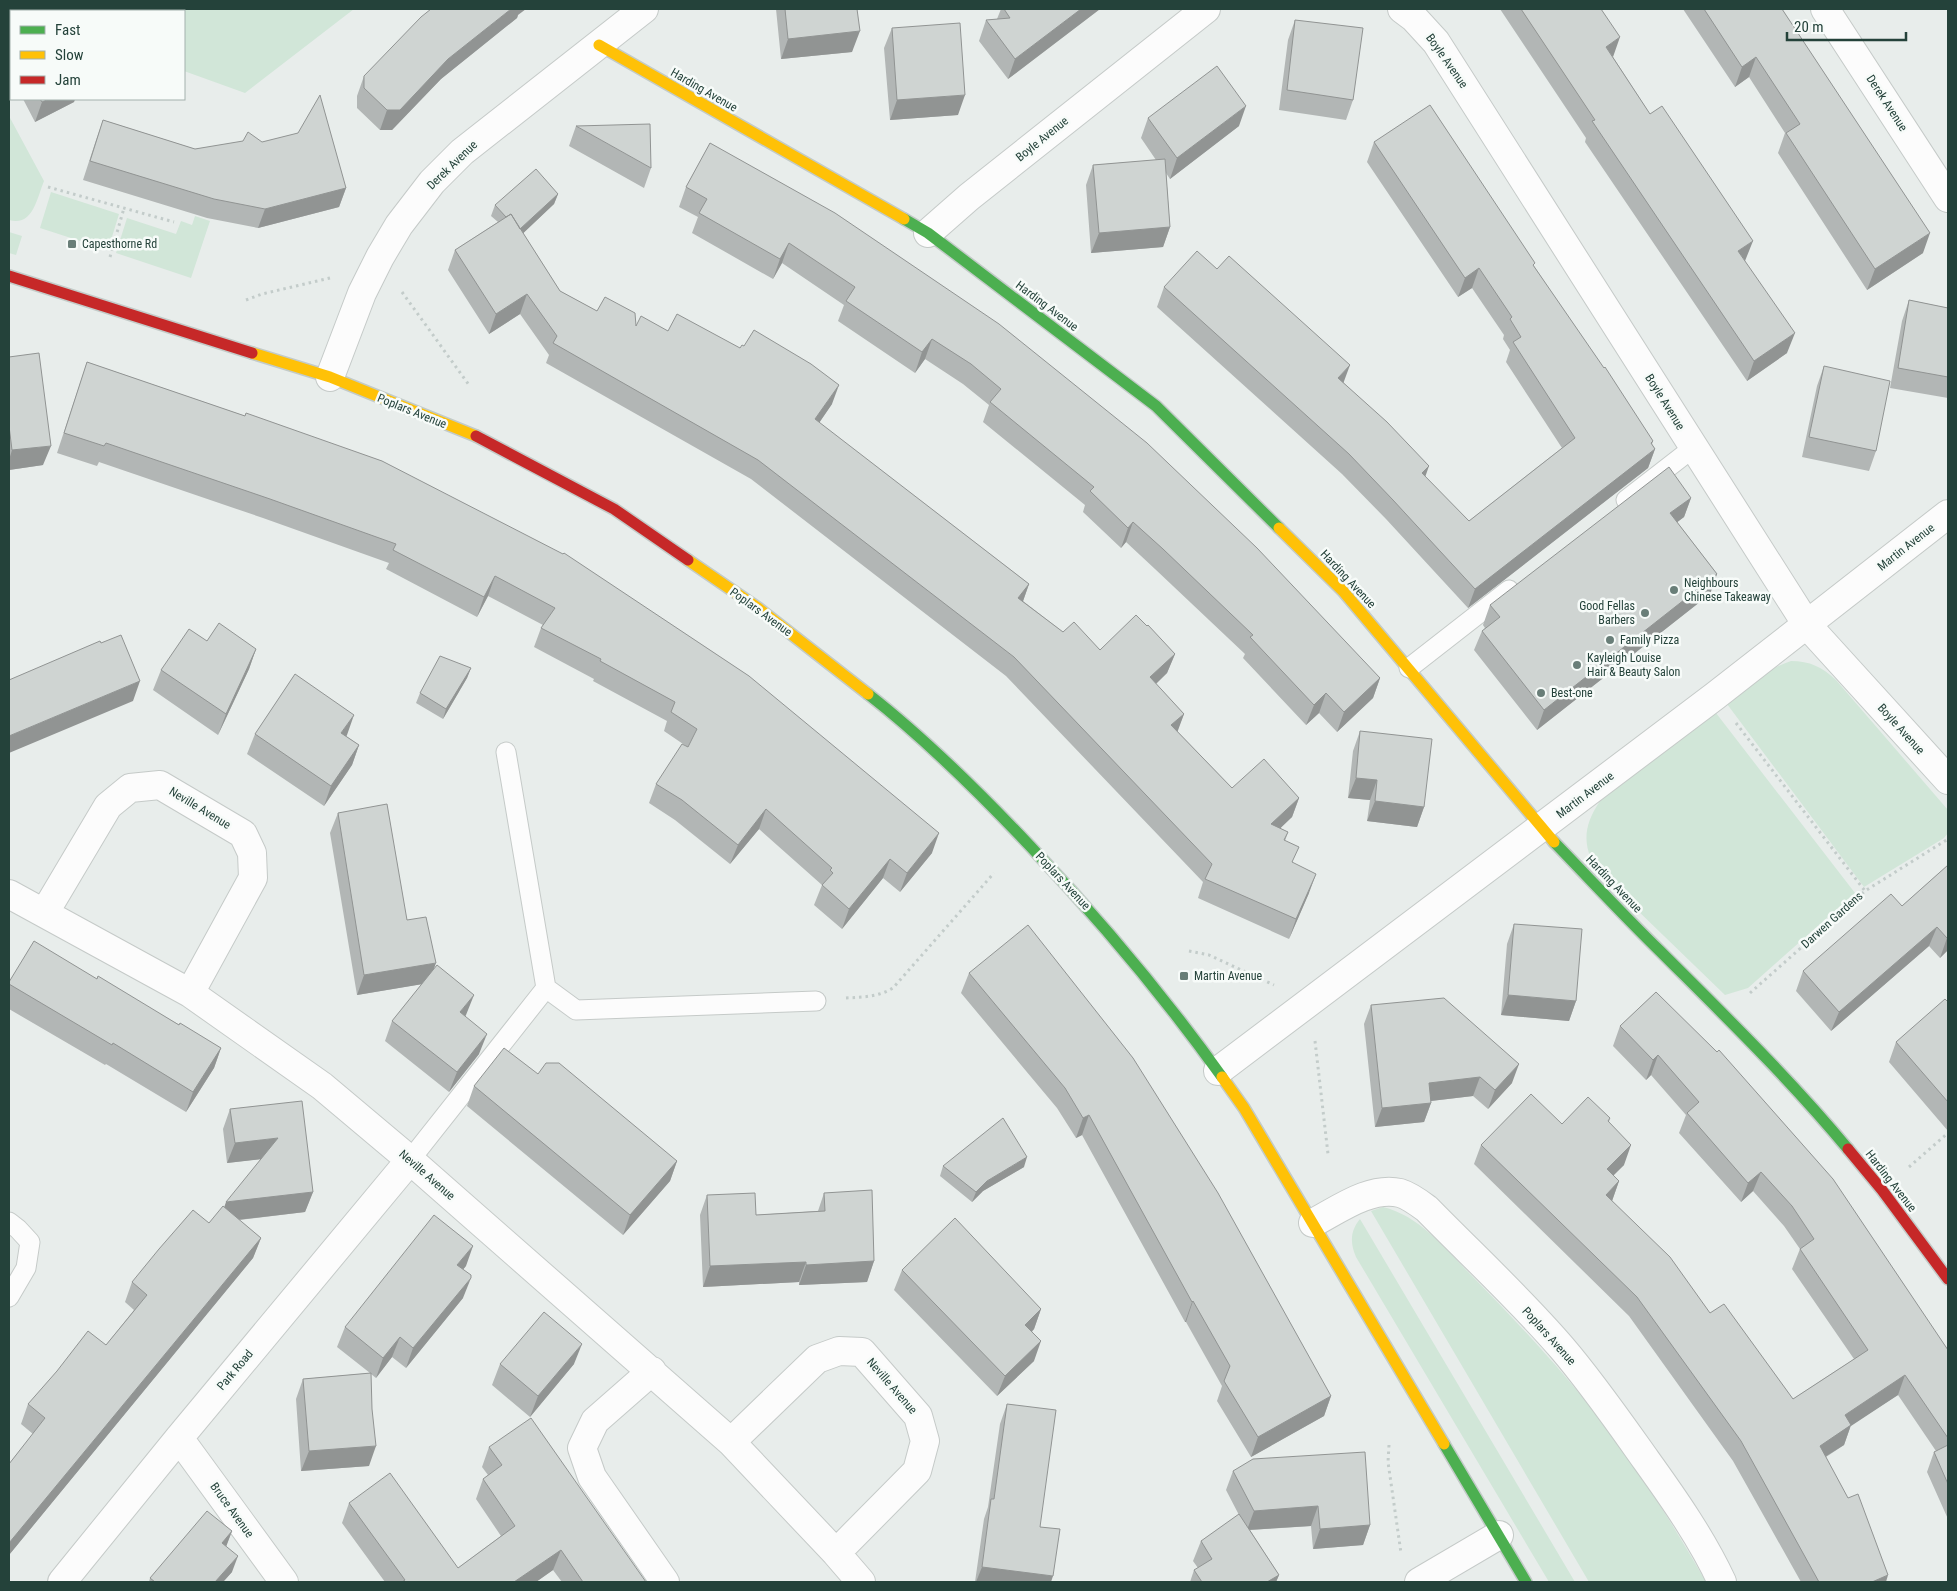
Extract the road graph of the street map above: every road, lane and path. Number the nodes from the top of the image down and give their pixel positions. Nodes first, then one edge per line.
1 (644, 9) edge
2 (1206, 9) edge
3 (1402, 9) edge
4 (1825, 9) edge
5 (599, 45) junction
6 (48, 187) dead end
7 (1948, 198) edge
8 (124, 208) junction
9 (174, 222) dead end
10 (928, 234) junction
11 (110, 257) dead end
12 (9, 276) edge
13 (338, 276) dead end
14 (398, 287) dead end
15 (246, 300) dead end
16 (330, 377) junction
17 (469, 385) dead end
18 (1694, 448) junction
19 (1614, 509) edge
20 (1948, 514) edge
21 (1520, 582) edge
22 (1807, 625) junction
23 (1409, 668) junction
24 (1715, 696) junction
25 (506, 752) dead end
26 (1948, 780) edge
27 (1541, 828) junction
28 (1948, 839) edge
29 (994, 873) dead end
30 (1865, 891) junction
31 (9, 894) edge
32 (45, 912) junction
33 (1189, 951) dead end
34 (1278, 986) dead end
35 (546, 988) junction
36 (190, 993) junction
37 (816, 1000) joint
38 (1725, 1015) junction
39 (1315, 1040) dead end
40 (1218, 1072) junction
41 (1948, 1133) edge
42 (1328, 1154) dead end
43 (410, 1160) junction
44 (1882, 1190) junction
45 (9, 1222) edge
46 (1313, 1223) junction
47 (1948, 1279) edge
48 (9, 1297) edge
49 (652, 1371) junction
50 (179, 1438) junction
51 (731, 1442) junction
52 (1389, 1445) dead end
53 (1499, 1535) junction
54 (836, 1553) junction
55 (1402, 1559) dead end
56 (62, 1582) edge
57 (284, 1582) edge
58 (665, 1582) edge
59 (861, 1582) edge
60 (1419, 1582) edge
61 (1526, 1582) edge
62 (1722, 1582) edge

1 - 5 street, Derek Avenue
2 - 10 street, Boyle Avenue
3 - 18 street, Boyle Avenue
4 - 7 street, Derek Avenue
5 - 10 street, Harding Avenue
5 - 16 street, Derek Avenue
6 - 8 path
8 - 9 path
8 - 11 path
10 - 23 street, Harding Avenue
12 - 16 street, Poplars Avenue
13 - 15 path
14 - 17 path
16 - 40 street, Poplars Avenue
18 - 19 lane
18 - 22 street, Boyle Avenue
20 - 22 street, Martin Avenue
21 - 23 lane
22 - 24 street, Martin Avenue
22 - 26 street, Boyle Avenue
23 - 27 street, Harding Avenue
24 - 27 street, Martin Avenue
24 - 30 path
25 - 35 lane
27 - 38 street, Harding Avenue
27 - 40 street, Martin Avenue
28 - 30 path, Darwen Gardens
29 - 37 path
30 - 38 path, Darwen Gardens
31 - 32 street, Neville Avenue
32 - 36 street, Neville Avenue
32 - 36 street, Neville Avenue
33 - 34 path
35 - 37 lane
35 - 43 lane
36 - 43 street, Neville Avenue
38 - 44 street, Harding Avenue
39 - 42 path
40 - 46 street, Poplars Avenue
41 - 44 path
43 - 49 street, Neville Avenue
43 - 50 street, Park Road
44 - 47 street, Harding Avenue
45 - 48 lane
46 - 53 street, Poplars Avenue
46 - 62 street, Poplars Avenue
49 - 51 street, Neville Avenue
49 - 58 street
50 - 56 street, Park Road
50 - 57 street, Bruce Avenue
51 - 54 street, Neville Avenue
51 - 54 street, Neville Avenue
52 - 55 path
53 - 60 street
53 - 61 street, Poplars Avenue
54 - 59 street, Neville Avenue

